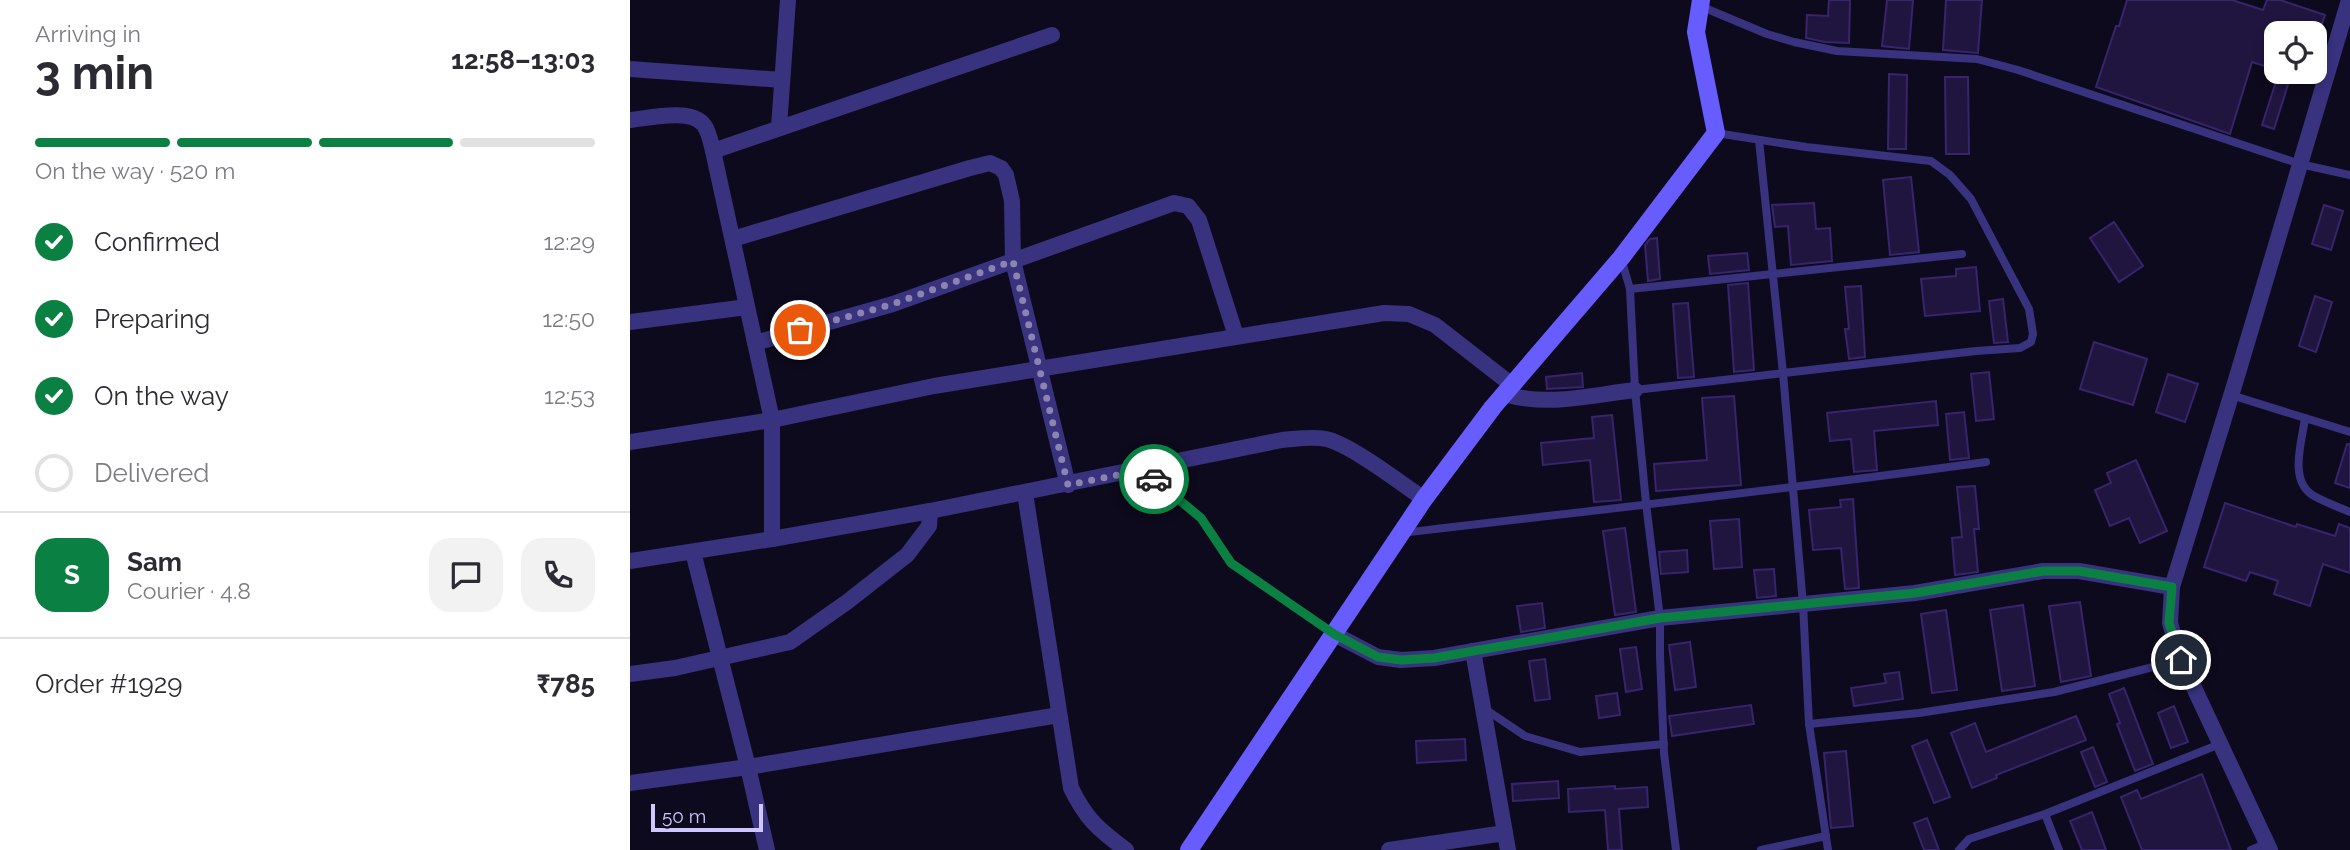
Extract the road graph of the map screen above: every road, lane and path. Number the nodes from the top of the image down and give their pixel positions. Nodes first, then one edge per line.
1 (788, 0) edge
2 (2349, 0) edge
3 (1700, 3) edge
4 (1052, 35) dead end
5 (630, 69) edge
6 (782, 80) junction
7 (630, 120) edge
8 (779, 127) junction
9 (1716, 133) junction
10 (1759, 140) junction
11 (713, 151) junction
12 (2300, 164) junction
13 (2350, 175) edge
14 (733, 239) junction
15 (1962, 254) dead end
16 (1621, 258) junction
17 (1013, 261) junction
18 (1773, 275) junction
19 (1630, 289) junction
20 (747, 307) junction
21 (630, 322) edge
22 (1236, 336) junction
23 (755, 343) junction
24 (1038, 369) junction
25 (1783, 373) junction
26 (1508, 389) junction
27 (1635, 390) junction
28 (2231, 395) junction
29 (2305, 418) junction
30 (772, 420) junction
31 (2350, 432) edge
32 (630, 442) edge
33 (1986, 462) dead end
34 (1142, 470) junction
35 (1068, 485) junction
36 (1793, 488) junction
37 (1026, 494) junction
38 (1424, 499) junction
39 (1646, 503) junction
40 (930, 511) junction
41 (2350, 512) edge
42 (1401, 534) junction
43 (772, 539) junction
44 (693, 552) junction
45 (630, 561) edge
46 (2172, 587) junction
47 (1803, 604) junction
48 (1660, 618) junction
49 (1334, 634) junction
50 (1473, 651) junction
51 (720, 658) junction
52 (2181, 660) junction
53 (630, 674) edge
54 (1483, 708) junction
55 (1059, 715) junction
56 (1809, 724) junction
57 (1664, 744) junction
58 (2220, 744) junction
59 (748, 767) junction
60 (630, 783) edge
61 (2045, 814) junction
62 (1506, 833) junction
63 (1826, 836) junction
64 (2268, 847) edge
65 (767, 850) edge
66 (1126, 850) edge
67 (1189, 850) edge
68 (1389, 850) edge
69 (1508, 850) edge
70 (1676, 850) edge
71 (1761, 850) edge
72 (1828, 850) edge
73 (1959, 850) edge
74 (2059, 850) edge
75 (2251, 850) edge

1 - 6 street
2 - 12 street
3 - 9 street
3 - 12 lane
4 - 8 street
5 - 6 street
6 - 8 street
7 - 11 street
8 - 11 street
9 - 10 lane
9 - 16 street
10 - 18 lane
10 - 25 lane
11 - 14 street
12 - 13 lane
12 - 28 street
14 - 17 street
14 - 20 street
15 - 18 lane
16 - 19 lane
16 - 26 street
17 - 22 street
17 - 23 street
17 - 24 street
18 - 19 lane
18 - 25 lane
19 - 27 lane
20 - 21 street
20 - 23 street
22 - 24 street
22 - 26 street
23 - 30 street
24 - 30 street
24 - 35 street
25 - 27 lane
25 - 36 lane
26 - 27 street
26 - 38 street
27 - 39 lane
28 - 29 lane
28 - 46 street
29 - 31 lane
29 - 41 lane
30 - 32 street
30 - 43 street
33 - 36 lane
34 - 35 street
34 - 38 street
34 - 49 lane
35 - 37 street
36 - 39 lane
36 - 47 lane
37 - 40 street
37 - 55 street
38 - 42 street
39 - 42 lane
39 - 48 lane
40 - 43 street
40 - 51 street
42 - 49 street
43 - 44 street
44 - 45 street
44 - 51 street
46 - 47 street
46 - 52 street
47 - 48 street
47 - 56 lane
48 - 50 street
48 - 57 lane
49 - 50 street
49 - 67 street
50 - 54 street
51 - 53 street
51 - 59 street
52 - 56 lane
52 - 58 street
54 - 57 lane
54 - 62 street
55 - 59 street
55 - 66 street
56 - 63 lane
57 - 70 lane
58 - 61 lane
58 - 64 street
59 - 60 street
59 - 65 street
61 - 73 lane
61 - 74 lane
62 - 68 street
62 - 69 street
63 - 71 lane
63 - 72 lane
64 - 75 lane

